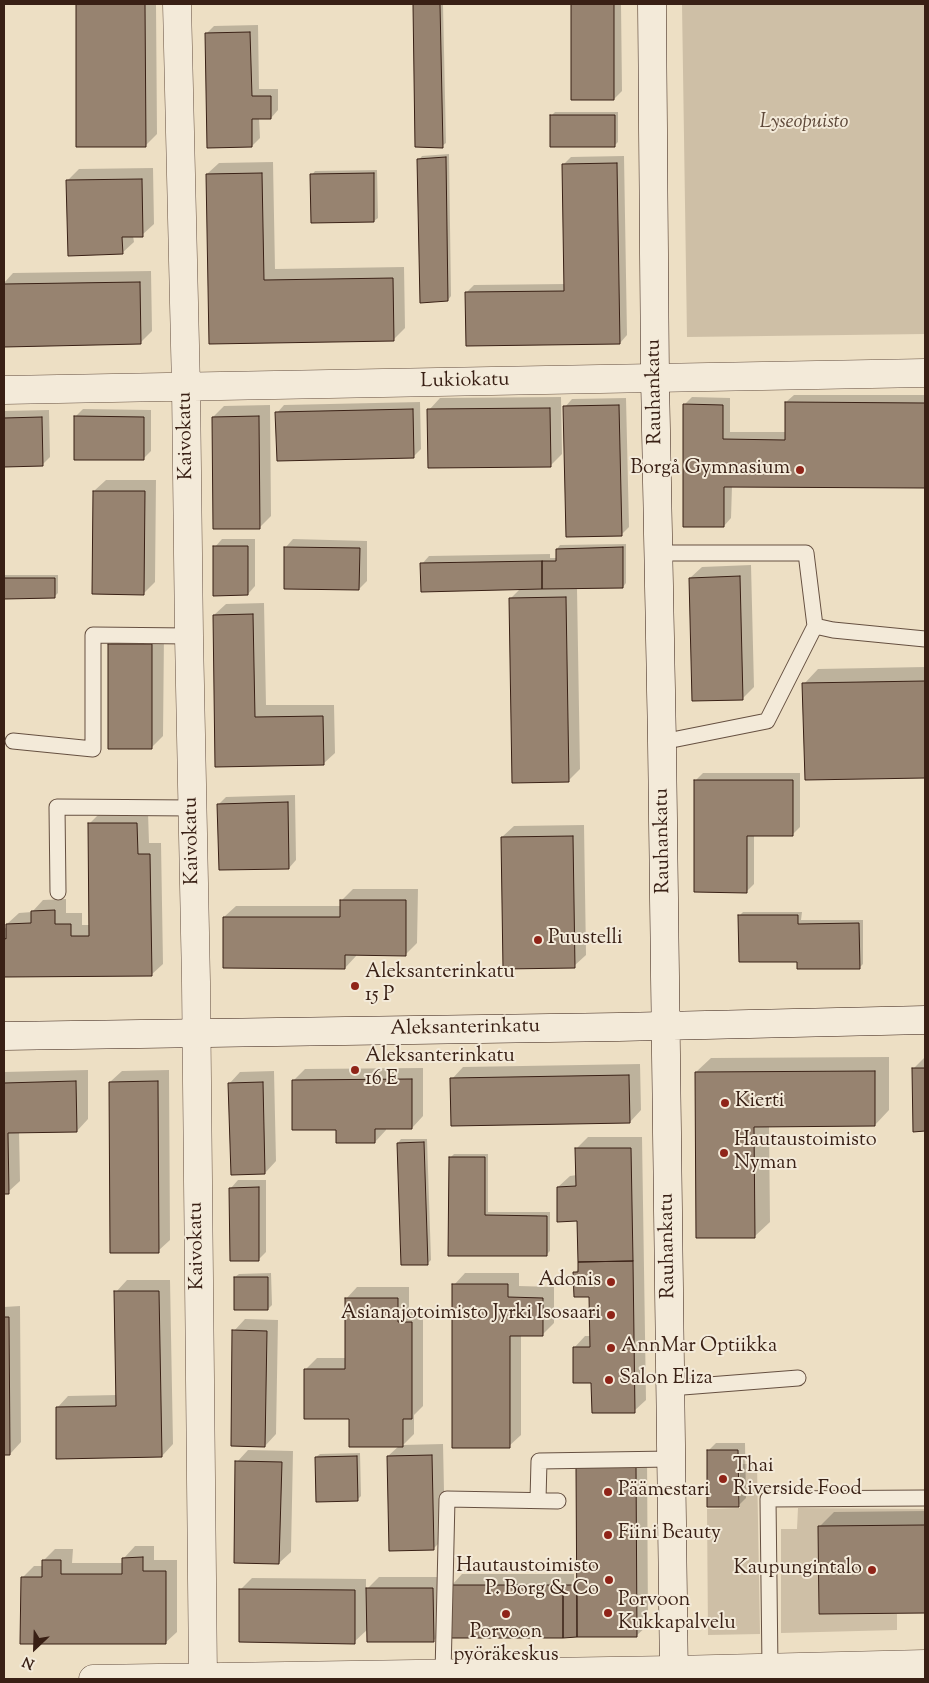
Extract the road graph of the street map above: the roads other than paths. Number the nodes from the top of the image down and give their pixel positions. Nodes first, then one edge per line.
1 (177, 4) edge
2 (652, 4) edge
3 (925, 373) edge
4 (656, 378) junction
5 (186, 388) junction
6 (4, 390) edge
7 (658, 553) junction
8 (815, 626) junction
9 (189, 636) junction
10 (925, 639) edge
11 (13, 741) dead end
12 (662, 742) junction
13 (192, 808) junction
14 (58, 892) dead end
15 (925, 1020) edge
16 (666, 1026) junction
17 (196, 1034) junction
18 (4, 1036) edge
19 (798, 1378) dead end
20 (670, 1388) junction
21 (671, 1459) junction
22 (925, 1498) edge
23 (538, 1500) junction
24 (558, 1501) dead end
25 (925, 1664) edge
26 (770, 1668) junction
27 (443, 1674) junction
28 (674, 1675) edge
29 (203, 1678) junction
30 (93, 1679) edge

1 - 5 street, Kaivokatu
2 - 4 street, Rauhankatu
3 - 4 street, Lukiokatu
4 - 5 street, Lukiokatu
4 - 7 street, Rauhankatu
5 - 6 street, Lukiokatu
5 - 9 street, Kaivokatu
7 - 8 lane
7 - 12 street, Rauhankatu
8 - 10 lane
8 - 12 lane
9 - 11 lane
9 - 13 street, Kaivokatu
12 - 16 street, Rauhankatu
13 - 14 lane
13 - 17 street, Kaivokatu
15 - 16 street, Aleksanterinkatu
16 - 17 street, Aleksanterinkatu
16 - 20 street, Rauhankatu
17 - 18 street, Aleksanterinkatu
17 - 29 street, Kaivokatu
19 - 20 lane
20 - 21 street, Rauhankatu
21 - 23 lane
21 - 28 street, Rauhankatu
22 - 26 lane
23 - 24 lane
23 - 27 lane
25 - 26 street
26 - 28 street
27 - 28 street
27 - 29 street
29 - 30 street

